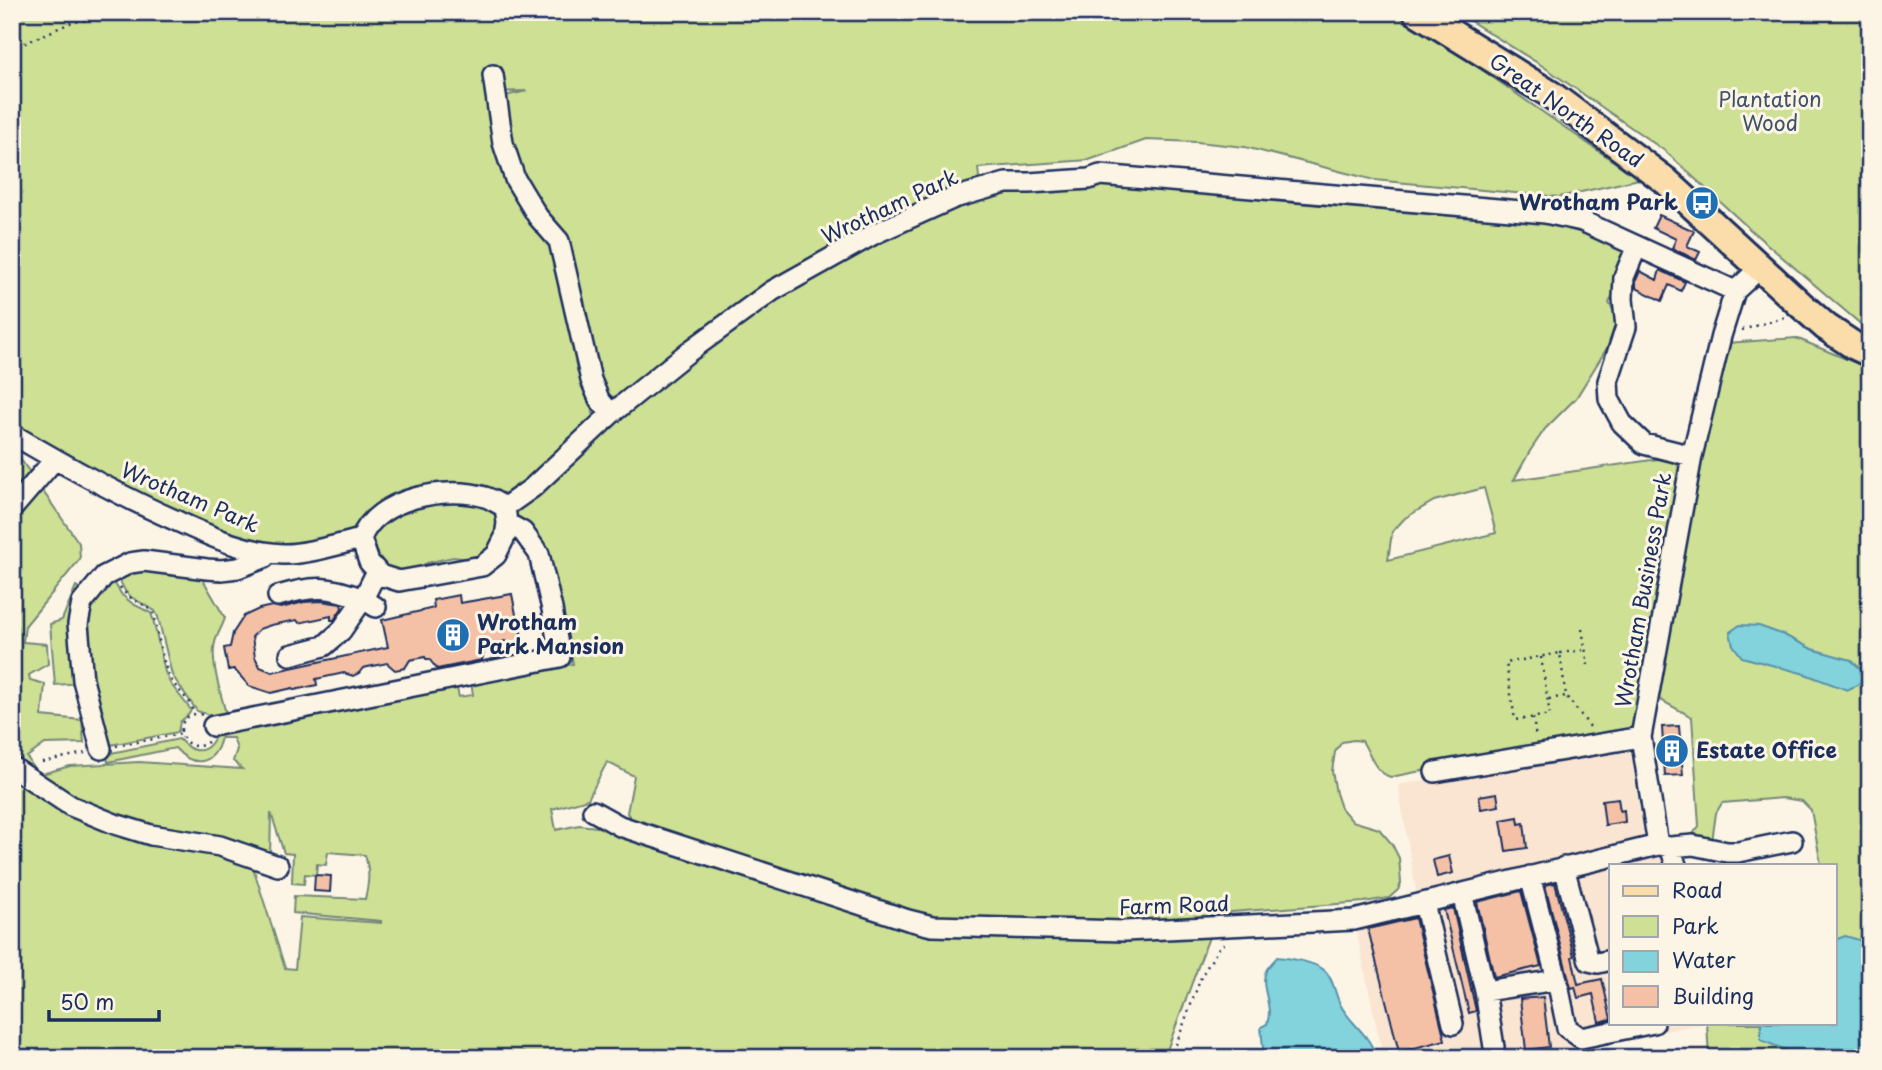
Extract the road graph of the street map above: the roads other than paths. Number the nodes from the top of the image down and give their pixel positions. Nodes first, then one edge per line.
1 (1417, 12) edge
2 (493, 75) dead end
3 (1637, 246) junction
4 (1760, 268) junction
5 (1735, 291) junction
6 (1870, 353) edge
7 (611, 414) junction
8 (12, 434) edge
9 (1692, 456) junction
10 (55, 459) junction
11 (12, 509) edge
12 (506, 515) junction
13 (361, 539) junction
14 (268, 553) junction
15 (377, 571) junction
16 (278, 596) dead end
17 (370, 603) junction
18 (290, 655) dead end
19 (213, 726) dead end
20 (1640, 737) junction
21 (102, 749) dead end
22 (12, 767) edge
23 (1435, 772) dead end
24 (593, 811) dead end
25 (1792, 841) dead end
26 (1668, 853) edge
27 (1630, 859) edge
28 (278, 866) dead end
29 (1564, 867) junction
30 (1530, 876) junction
31 (1462, 893) junction
32 (1424, 903) junction
33 (1609, 960) edge
34 (1557, 980) junction
35 (1485, 991) junction
36 (1453, 1024) dead end
37 (1649, 1024) edge
38 (1494, 1047) dead end

1 - 4 main road, Great North Road
2 - 7 lane
3 - 5 lane, Wrotham Park
3 - 7 lane, Wrotham Park
3 - 9 lane
4 - 5 lane
4 - 6 main road, Great North Road
5 - 9 lane, Wrotham Business Park
7 - 12 lane, Wrotham Park
8 - 10 lane, Wrotham Park
9 - 20 lane, Wrotham Business Park
10 - 11 lane
10 - 14 lane, Wrotham Park
12 - 13 lane
12 - 15 lane
12 - 19 lane
13 - 14 lane, Wrotham Park
13 - 15 lane
14 - 21 lane
15 - 17 lane
16 - 17 lane
17 - 18 lane
20 - 23 lane, Wrotham Business Park
20 - 26 lane
22 - 28 lane
24 - 32 lane, Farm Road
25 - 26 lane, Farm Road
26 - 27 lane, Farm Road
27 - 29 lane, Farm Road
29 - 30 lane, Farm Road
29 - 33 lane
30 - 31 lane, Farm Road
30 - 34 lane
31 - 32 lane, Farm Road
31 - 35 lane
32 - 36 lane
34 - 35 lane
34 - 37 lane
35 - 38 lane

